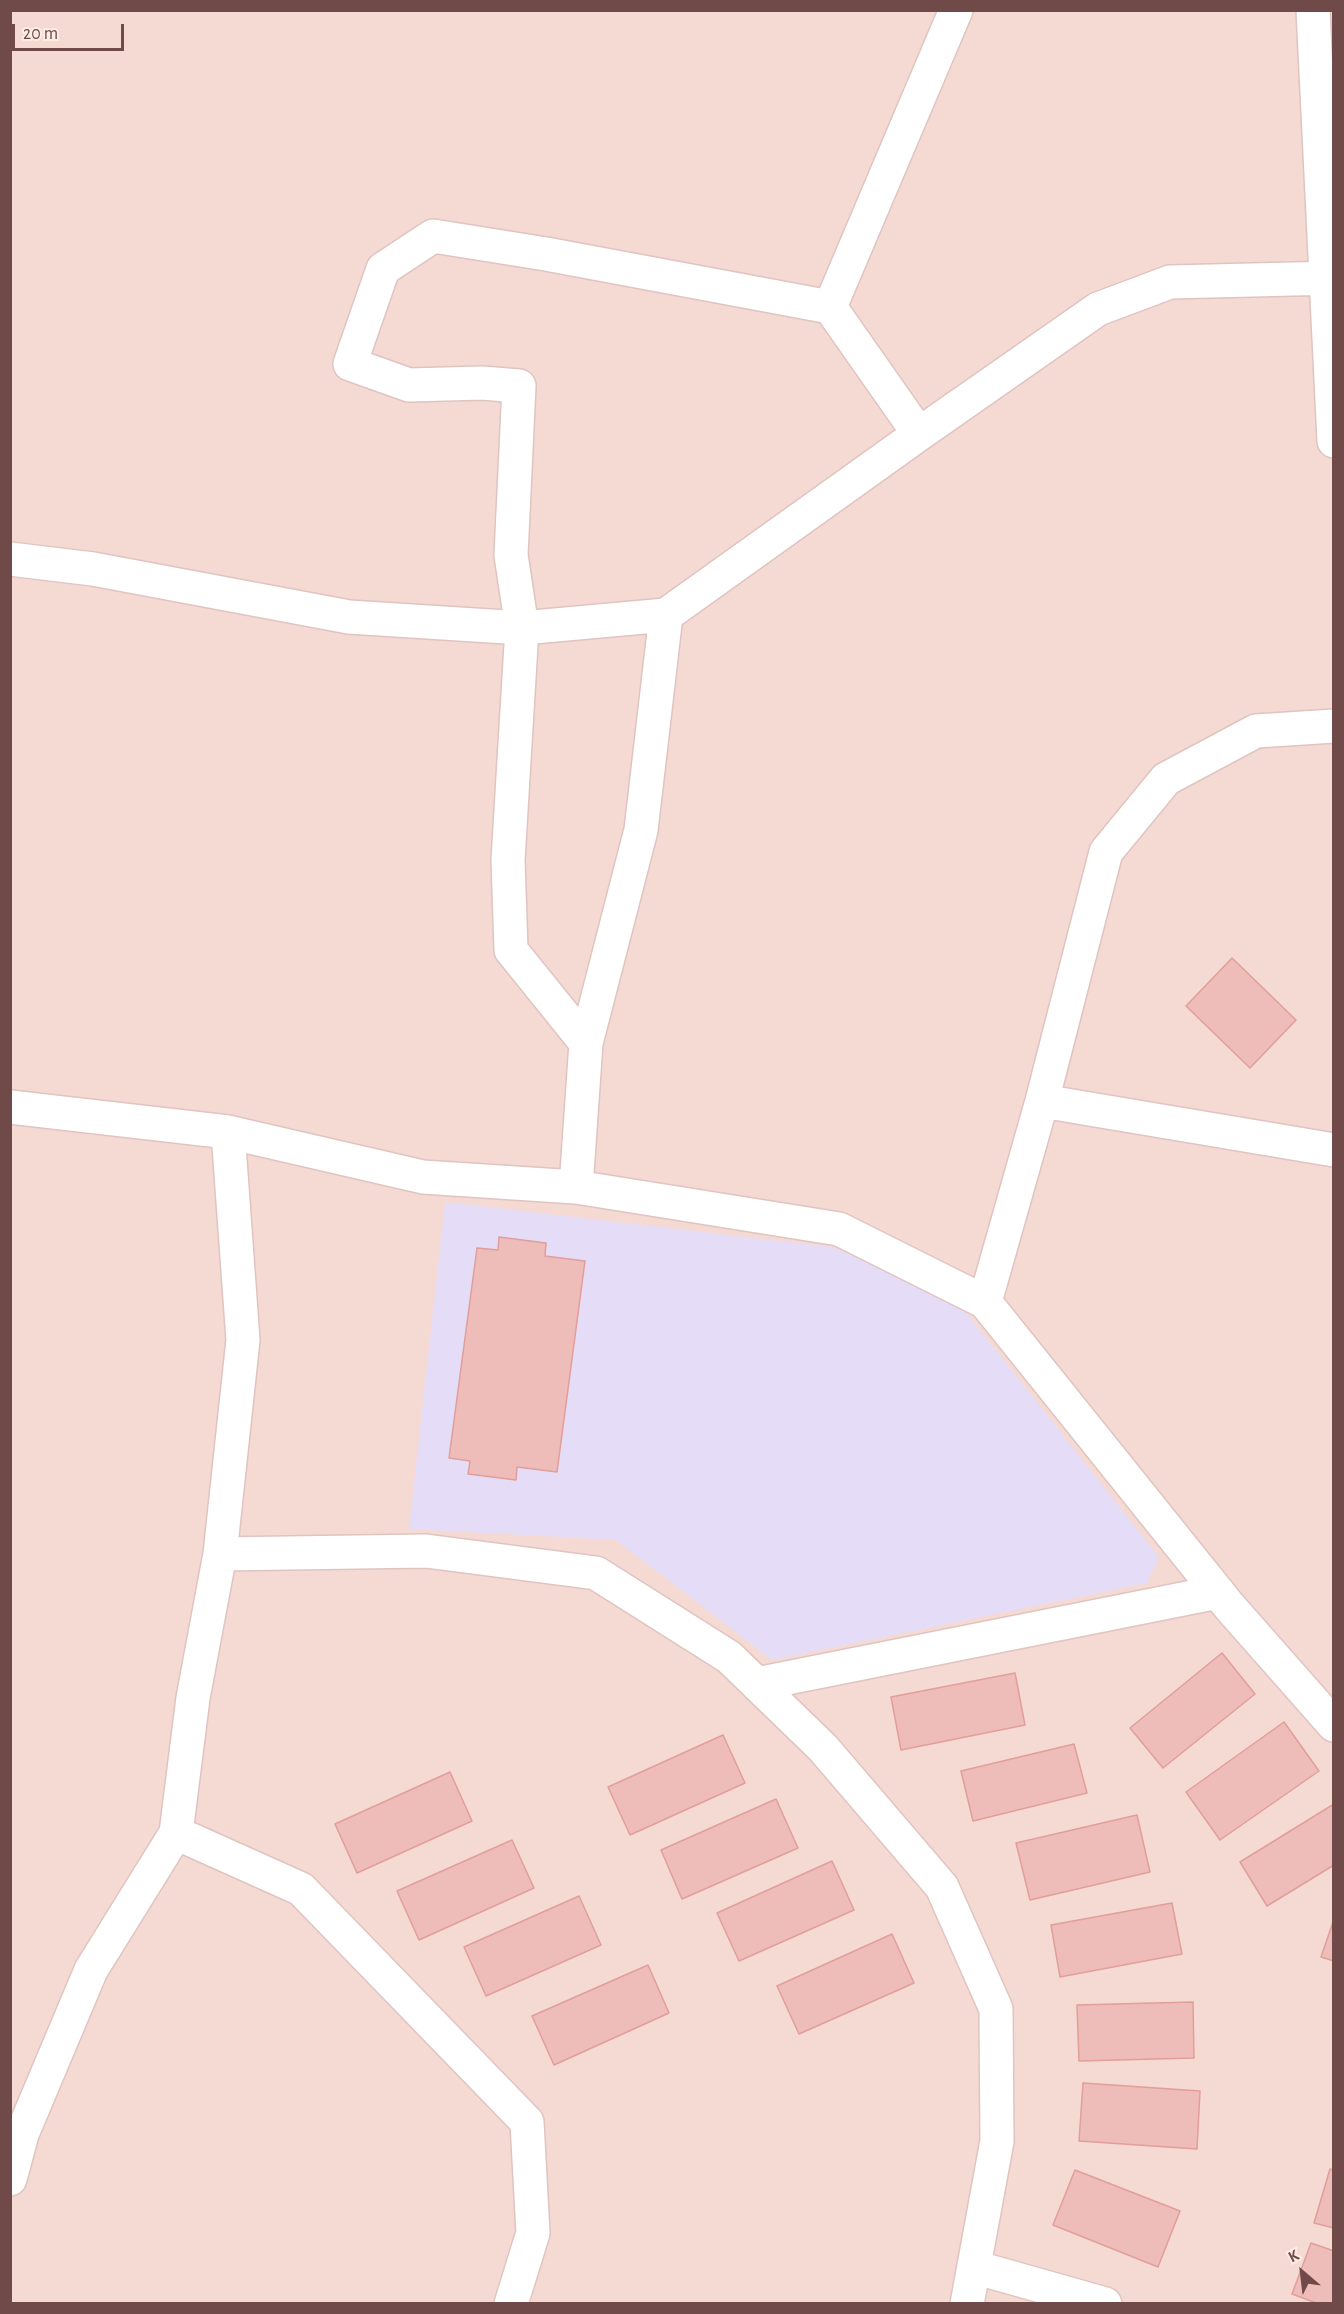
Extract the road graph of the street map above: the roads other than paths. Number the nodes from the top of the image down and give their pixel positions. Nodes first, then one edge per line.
1 (956, 10) edge
2 (1313, 10) edge
3 (1330, 278) edge
4 (830, 307) junction
5 (919, 434) junction
6 (1334, 441) edge
7 (10, 559) edge
8 (666, 615) junction
9 (522, 628) junction
10 (1334, 726) edge
11 (586, 1043) junction
12 (1042, 1101) junction
13 (10, 1107) edge
14 (228, 1132) junction
15 (1334, 1150) edge
16 (576, 1187) junction
17 (985, 1302) junction
18 (220, 1554) junction
19 (1218, 1592) junction
20 (757, 1684) junction
21 (1334, 1725) edge
22 (176, 1833) junction
23 (10, 2179) edge
24 (974, 2267) junction
25 (511, 2304) edge
26 (967, 2304) edge
27 (1105, 2304) edge

1 - 4 street
2 - 3 street
3 - 5 street
3 - 6 street
4 - 5 street
4 - 9 street
5 - 8 street
7 - 9 street
8 - 9 street
8 - 11 street
9 - 11 street
10 - 12 street
11 - 16 street
12 - 15 street
12 - 17 street
13 - 14 street
14 - 16 street
14 - 18 street
16 - 17 street
17 - 19 street
18 - 20 street
18 - 22 street
19 - 20 street
19 - 21 street
20 - 24 street
22 - 23 street
22 - 25 street
24 - 26 street
24 - 27 street

